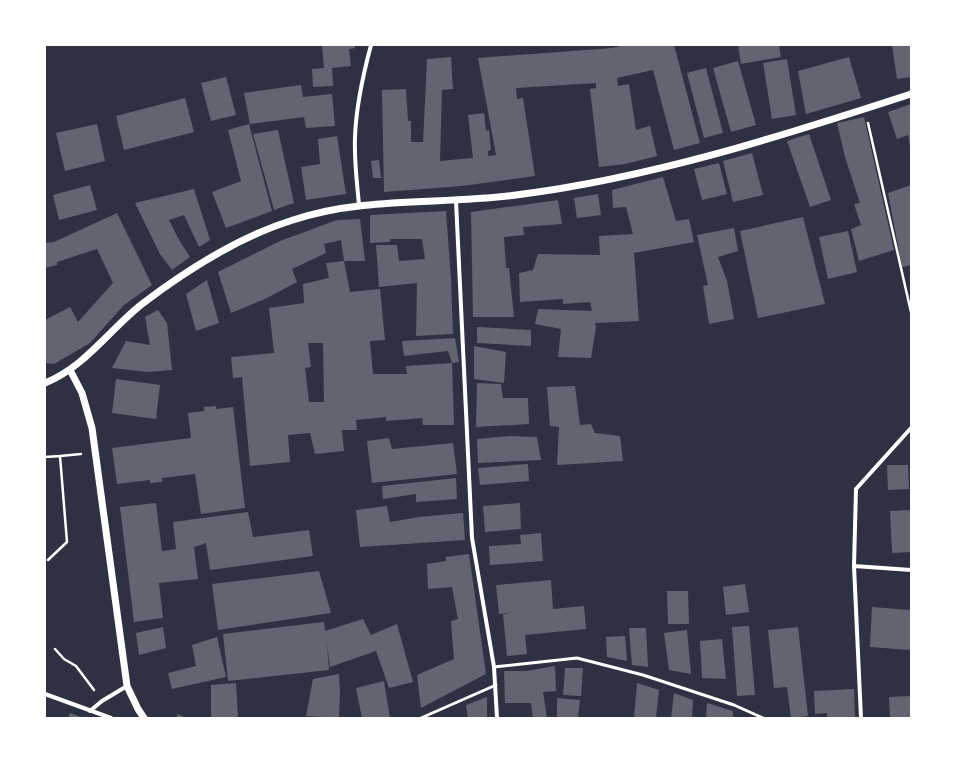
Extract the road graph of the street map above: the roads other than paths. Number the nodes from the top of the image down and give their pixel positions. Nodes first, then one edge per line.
1 (371, 45) edge
2 (911, 94) edge
3 (456, 201) junction
4 (359, 205) junction
5 (70, 370) junction
6 (45, 383) edge
7 (911, 428) edge
8 (854, 566) junction
9 (911, 570) edge
10 (494, 667) junction
11 (496, 685) junction
12 (128, 686) junction
13 (45, 694) edge
14 (90, 711) junction
15 (111, 718) edge
16 (144, 718) edge
17 (421, 718) edge
18 (497, 718) edge
19 (764, 718) edge
20 (861, 718) edge

1 - 4 street
2 - 3 street
3 - 4 street
3 - 10 street
4 - 5 street
5 - 6 street
5 - 12 street
7 - 8 street
8 - 9 street
8 - 20 street
10 - 11 street
10 - 19 lane
11 - 17 lane
11 - 18 street
12 - 14 street
12 - 16 street
13 - 14 street
14 - 15 street

